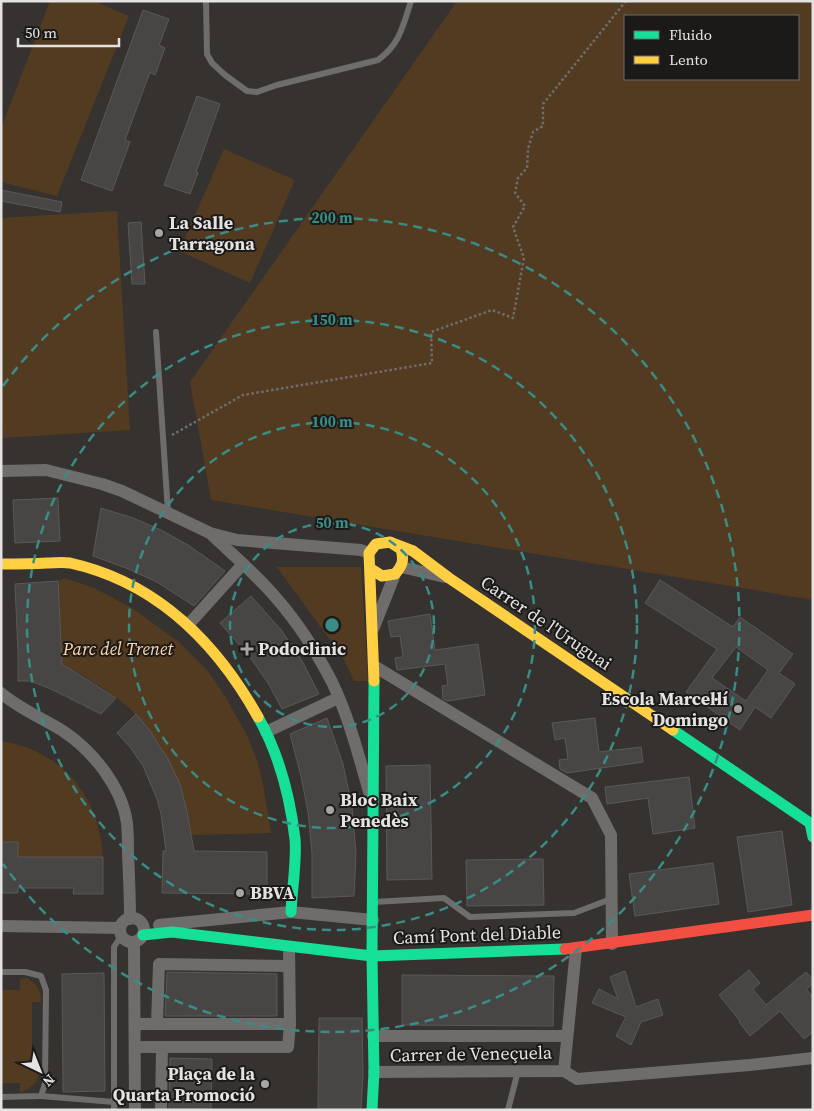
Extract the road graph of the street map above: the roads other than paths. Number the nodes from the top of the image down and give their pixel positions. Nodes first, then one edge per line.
1 (208, 1) edge
2 (411, 1) edge
3 (156, 332) dead end
4 (1, 471) edge
5 (168, 512) junction
6 (210, 533) junction
7 (390, 542) junction
8 (369, 553) junction
9 (1, 564) edge
10 (243, 564) junction
11 (371, 568) junction
12 (398, 571) junction
13 (449, 578) junction
14 (188, 625) junction
15 (372, 631) junction
16 (374, 666) junction
17 (1, 693) edge
18 (338, 698) junction
19 (266, 732) junction
20 (373, 805) junction
21 (812, 823) edge
22 (813, 837) edge
23 (611, 898) junction
24 (373, 902) junction
25 (291, 912) junction
26 (813, 916) edge
27 (130, 919) junction
28 (372, 920) junction
29 (1, 926) edge
30 (120, 932) junction
31 (140, 935) junction
32 (612, 944) junction
33 (289, 947) junction
34 (576, 949) junction
35 (372, 956) junction
36 (289, 966) junction
37 (1, 972) edge
38 (135, 1024) junction
39 (158, 1024) junction
40 (290, 1024) junction
41 (373, 1036) junction
42 (567, 1036) junction
43 (135, 1047) junction
44 (162, 1047) junction
45 (813, 1058) edge
46 (518, 1071) junction
47 (564, 1071) junction
48 (374, 1072) junction
49 (41, 1096) junction
50 (1, 1097) edge
51 (114, 1102) junction
52 (114, 1110) edge
53 (135, 1110) edge
54 (161, 1110) edge
55 (372, 1110) edge
56 (508, 1110) edge

1 - 2 lane
3 - 5 lane
4 - 5 street
5 - 6 street
6 - 8 street
6 - 10 street
7 - 8 street
7 - 12 street
7 - 13 street, Carrer de l'Uruguai
8 - 11 street
9 - 14 street
10 - 14 street
10 - 18 street
11 - 12 street
11 - 15 street, Carrer de Veneçuela
12 - 13 street
12 - 15 street
13 - 21 street, Carrer de l'Uruguai
14 - 19 street
15 - 16 street, Carrer de Veneçuela
16 - 20 street, Carrer de Veneçuela
16 - 23 street
17 - 27 street
18 - 19 street
18 - 20 street
19 - 25 street
20 - 24 street, Carrer de Veneçuela
21 - 22 street, Carrer de l'Uruguai
23 - 24 lane
23 - 32 street
24 - 28 street, Carrer de Veneçuela
25 - 28 street
25 - 31 street
26 - 32 street, Camí Pont del Diable
27 - 30 street
27 - 31 street
28 - 35 street, Carrer de Veneçuela
29 - 30 street
30 - 31 street
30 - 51 lane
31 - 33 street, Camí Pont del Diable
31 - 38 street
32 - 34 street, Camí Pont del Diable
33 - 35 street, Camí Pont del Diable
33 - 36 street
34 - 35 street, Camí Pont del Diable
34 - 42 street, Carrer de Veneçuela
35 - 41 street, Carrer de Veneçuela
36 - 39 street
36 - 40 street
37 - 49 lane
38 - 39 street
38 - 43 street
39 - 40 street
40 - 44 street
41 - 42 street, Carrer de Veneçuela
41 - 48 street, Carrer de Veneçuela
42 - 47 street, Carrer de Veneçuela
43 - 44 street
43 - 53 street
44 - 54 street
45 - 47 street
46 - 47 street, Carrer de Veneçuela
46 - 48 street, Carrer de Veneçuela
46 - 56 lane
48 - 55 street, Carrer de Veneçuela
49 - 50 lane
49 - 51 lane
51 - 52 lane

